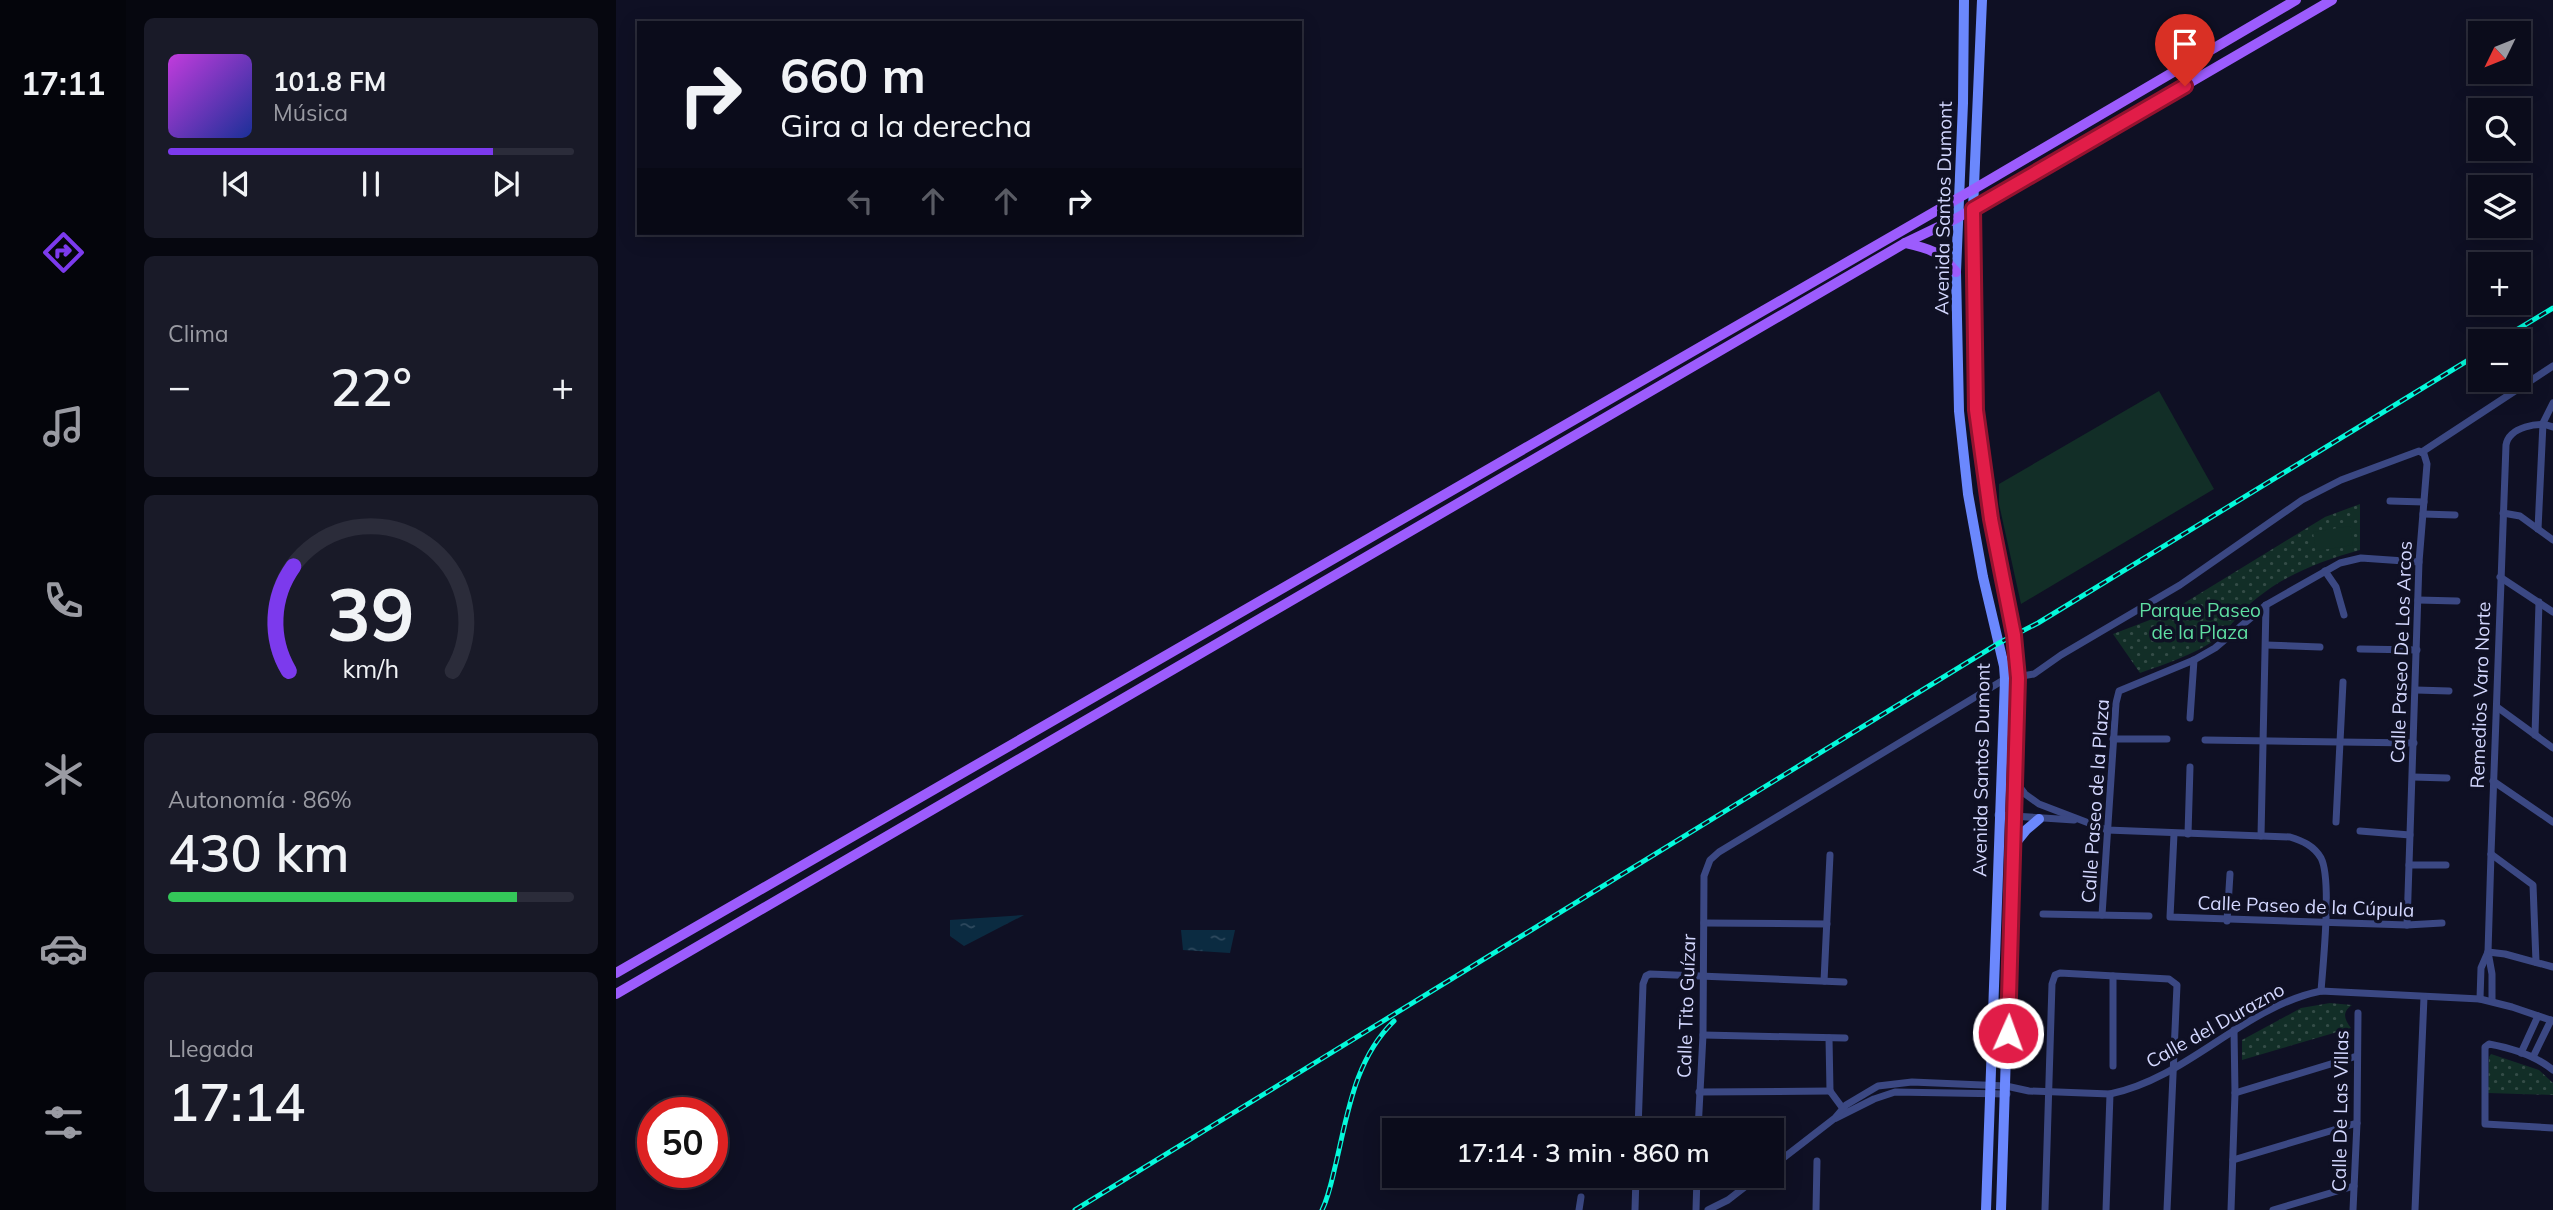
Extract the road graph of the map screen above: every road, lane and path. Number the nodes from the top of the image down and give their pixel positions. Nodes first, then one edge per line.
1 (1964, 0) edge
2 (1982, 0) edge
3 (2296, 0) edge
4 (2332, 0) edge
5 (1963, 103) junction
6 (1978, 105) junction
7 (1974, 189) junction
8 (1960, 196) junction
9 (1973, 209) junction
10 (1957, 218) junction
11 (1905, 243) junction
12 (1956, 272) junction
13 (2553, 366) edge
14 (2553, 403) edge
15 (2543, 423) junction
16 (2553, 427) edge
17 (2422, 452) junction
18 (2390, 501) dead end
19 (2424, 502) junction
20 (2503, 513) junction
21 (2423, 514) junction
22 (2455, 515) dead end
23 (2539, 529) junction
24 (2553, 540) edge
25 (2419, 562) junction
26 (2325, 571) junction
27 (2500, 577) junction
28 (2418, 600) junction
29 (2457, 601) dead end
30 (2539, 603) junction
31 (2266, 605) junction
32 (2553, 612) edge
33 (2344, 615) dead end
34 (2266, 645) junction
35 (2320, 647) dead end
36 (2360, 649) dead end
37 (2417, 650) junction
38 (2194, 660) junction
39 (2018, 678) junction
40 (2005, 679) junction
41 (1122, 680) junction
42 (2343, 682) dead end
43 (2416, 690) junction
44 (2449, 691) dead end
45 (1131, 693) junction
46 (2497, 707) junction
47 (2190, 718) dead end
48 (2535, 735) junction
49 (2113, 739) junction
50 (2167, 739) dead end
51 (2205, 740) dead end
52 (2264, 740) junction
53 (2340, 740) junction
54 (2414, 743) junction
55 (2553, 748) edge
56 (2190, 767) dead end
57 (2413, 777) junction
58 (2447, 778) dead end
59 (2015, 781) junction
60 (2493, 781) junction
61 (1998, 815) junction
62 (2014, 817) junction
63 (2039, 819) junction
64 (2077, 820) junction
65 (2336, 822) dead end
66 (2553, 822) edge
67 (2107, 830) junction
68 (2360, 831) dead end
69 (2174, 834) junction
70 (2188, 834) junction
71 (2410, 835) junction
72 (2261, 836) junction
73 (2013, 847) junction
74 (2491, 854) junction
75 (1830, 855) dead end
76 (2409, 865) junction
77 (2446, 865) dead end
78 (2230, 874) dead end
79 (2043, 914) dead end
80 (2102, 915) junction
81 (2149, 916) dead end
82 (2227, 920) junction
83 (1704, 923) junction
84 (2325, 923) junction
85 (2442, 923) dead end
86 (1827, 924) junction
87 (2407, 925) junction
88 (2488, 952) junction
89 (2536, 962) junction
90 (2553, 967) edge
91 (616, 973) edge
92 (1703, 976) junction
93 (2113, 976) junction
94 (1824, 981) junction
95 (1844, 982) dead end
96 (2321, 991) junction
97 (616, 994) edge
98 (2424, 997) junction
99 (2480, 999) junction
100 (2492, 1001) junction
101 (2358, 1013) dead end
102 (2538, 1016) junction
103 (2552, 1021) edge
104 (2234, 1030) junction
105 (1703, 1035) junction
106 (1829, 1038) junction
107 (1845, 1038) dead end
108 (2521, 1053) junction
109 (2357, 1056) junction
110 (2533, 1058) junction
111 (2113, 1066) dead end
112 (2172, 1068) junction
113 (2553, 1070) edge
114 (1991, 1090) junction
115 (2010, 1090) junction
116 (1830, 1091) junction
117 (1699, 1092) junction
118 (2050, 1092) junction
119 (2235, 1093) junction
120 (2110, 1094) junction
121 (1844, 1111) junction
122 (1638, 1118) edge
123 (1698, 1118) edge
124 (2357, 1123) junction
125 (2553, 1128) edge
126 (1784, 1157) edge
127 (2233, 1160) junction
128 (1817, 1161) dead end
129 (2354, 1186) junction
130 (1636, 1188) edge
131 (1697, 1188) edge
132 (1744, 1188) edge
133 (1581, 1197) dead end
134 (1580, 1210) edge
135 (1635, 1210) edge
136 (1696, 1210) edge
137 (1708, 1210) edge
138 (1816, 1210) edge
139 (1986, 1210) edge
140 (2001, 1210) edge
141 (2045, 1210) edge
142 (2106, 1210) edge
143 (2167, 1210) edge
144 (2231, 1210) edge
145 (2273, 1210) edge
146 (2353, 1210) edge
147 (2415, 1210) edge

1 - 5 main road, Avenida Santos Dumont
2 - 6 main road, Avenida Santos Dumont
3 - 7 main road
4 - 9 main road
5 - 6 main road
5 - 8 main road, Avenida Santos Dumont
6 - 7 main road, Avenida Santos Dumont
7 - 8 main road
7 - 9 main road, Avenida Santos Dumont
8 - 10 main road, Avenida Santos Dumont
8 - 41 main road
9 - 10 main road
9 - 39 main road, Avenida Santos Dumont
10 - 11 main road
10 - 12 main road, Avenida Santos Dumont
11 - 12 main road
11 - 45 main road
12 - 40 main road, Avenida Santos Dumont
13 - 17 street
14 - 15 street
15 - 16 street
15 - 20 street, Remedios Varo Norte
15 - 23 street
17 - 19 street, Calle Paseo De Los Arcos
17 - 39 street
18 - 19 street
19 - 21 street, Calle Paseo De Los Arcos
20 - 23 street
20 - 27 street, Remedios Varo Norte
21 - 22 street
21 - 25 street, Calle Paseo De Los Arcos
23 - 24 street
25 - 26 street, Calle Paseo de la Plaza
25 - 28 street, Calle Paseo De Los Arcos
26 - 31 street, Calle Paseo de la Plaza
26 - 33 street
27 - 30 street
27 - 46 street, Remedios Varo Norte
28 - 29 street
28 - 37 street, Calle Paseo De Los Arcos
30 - 32 street
30 - 48 street
31 - 34 street
31 - 38 street, Calle Paseo de la Plaza
34 - 35 street
34 - 52 street
36 - 37 street
37 - 43 street, Calle Paseo De Los Arcos
38 - 47 street
38 - 49 street, Calle Paseo de la Plaza
39 - 40 street
39 - 59 main road, Avenida Santos Dumont
40 - 61 main road, Avenida Santos Dumont
40 - 83 street, Calle Tito Guízar
41 - 45 main road
41 - 91 main road
42 - 53 street
43 - 44 street
43 - 54 street, Calle Paseo De Los Arcos
45 - 97 main road
46 - 48 street
46 - 60 street, Remedios Varo Norte
48 - 55 street
49 - 50 street
49 - 67 street, Calle Paseo de la Plaza
51 - 52 street
52 - 53 street
52 - 72 street
53 - 54 street
53 - 65 street
54 - 57 street, Calle Paseo De Los Arcos
56 - 70 street
57 - 58 street
57 - 71 street, Calle Paseo De Los Arcos
59 - 62 main road, Avenida Santos Dumont
59 - 64 street
60 - 66 street
60 - 74 street, Remedios Varo Norte
61 - 62 street
61 - 114 main road, Avenida Santos Dumont
62 - 63 street
62 - 73 main road, Avenida Santos Dumont
63 - 64 street
63 - 73 main road
64 - 67 street
67 - 69 street
67 - 80 street, Calle Paseo de la Plaza
68 - 71 street
69 - 70 street
69 - 82 street, Calle Paseo de la Cúpula
70 - 72 street
71 - 76 street, Calle Paseo De Los Arcos
72 - 84 street
73 - 115 main road, Avenida Santos Dumont
74 - 88 street, Remedios Varo Norte
74 - 89 street
75 - 86 street
76 - 77 street
76 - 87 street, Calle Paseo De Los Arcos
78 - 82 street
79 - 80 street
80 - 81 street
82 - 84 street, Calle Paseo de la Cúpula
83 - 86 street
83 - 92 street, Calle Tito Guízar
84 - 87 street, Calle Paseo de la Cúpula
84 - 96 street
85 - 87 street, Calle Paseo de la Cúpula
86 - 94 street
88 - 89 street
88 - 99 street, Remedios Varo Norte
88 - 100 street, Remedios Varo Norte
89 - 90 street
92 - 94 street
92 - 105 street, Calle Tito Guízar
92 - 122 street
93 - 111 street
93 - 112 street
93 - 118 street
94 - 95 street
96 - 98 street, Calle del Durazno
96 - 104 street, Calle del Durazno
98 - 99 street, Calle del Durazno
98 - 147 street
99 - 100 street, Calle del Durazno
100 - 102 street, Calle del Durazno
101 - 109 street, Calle De Las Villas
102 - 103 street, Calle del Durazno
102 - 108 street
103 - 110 street
104 - 112 street, Calle del Durazno
104 - 119 street
105 - 106 street
105 - 117 street, Calle Tito Guízar
106 - 107 street
106 - 116 street
108 - 110 street
108 - 125 street
109 - 119 street
109 - 124 street, Calle De Las Villas
110 - 113 street
112 - 120 street, Calle del Durazno
112 - 143 street
114 - 115 street, Calle del Durazno
114 - 121 street, Calle del Durazno
114 - 139 main road, Avenida Santos Dumont
115 - 118 street, Calle del Durazno
115 - 140 main road, Avenida Santos Dumont
116 - 117 street
116 - 121 street
117 - 123 street, Calle Tito Guízar
118 - 120 street, Calle del Durazno
118 - 141 street
119 - 127 street
120 - 142 street
121 - 126 street, Calle del Durazno
124 - 127 street
124 - 129 street, Calle De Las Villas
127 - 144 street
128 - 138 street
129 - 145 street
129 - 146 street, Calle De Las Villas
130 - 135 street
131 - 136 street
132 - 137 street
133 - 134 street

